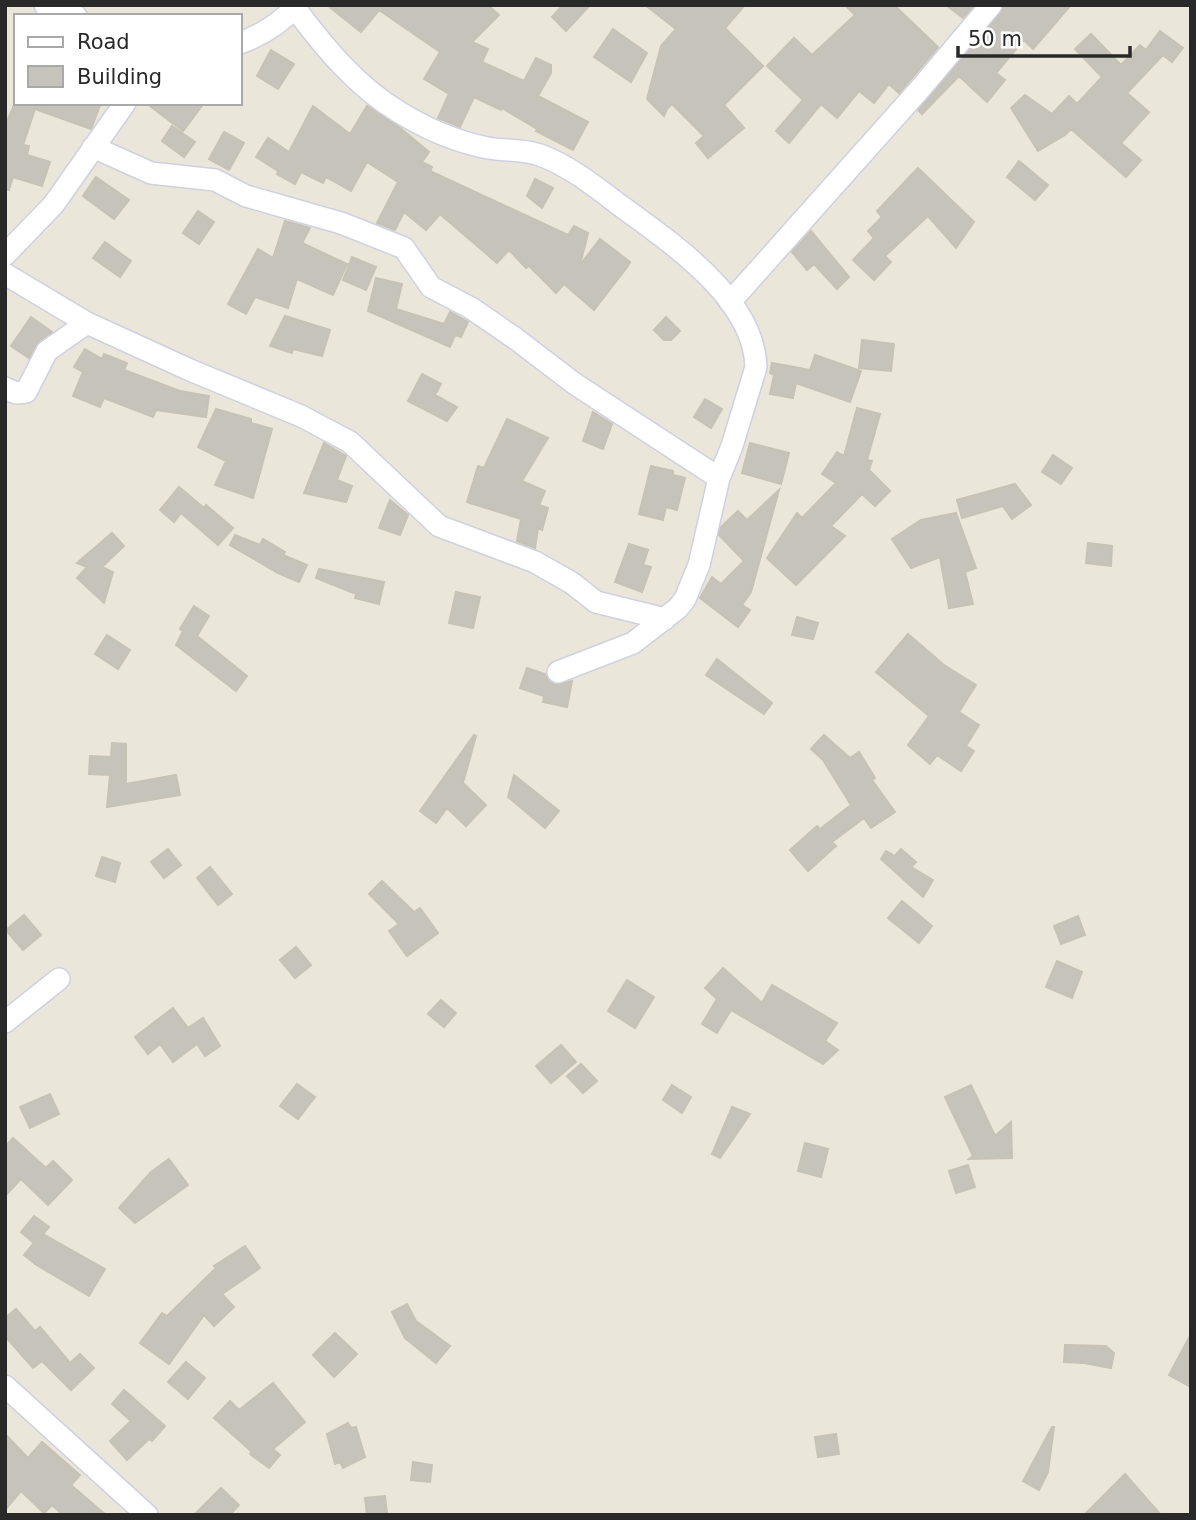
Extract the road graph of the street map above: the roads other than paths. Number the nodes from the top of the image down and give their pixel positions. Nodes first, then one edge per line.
1 (45, 5) edge
2 (991, 5) edge
3 (296, 7) edge
4 (70, 14) edge
5 (242, 42) edge
6 (124, 105) edge
7 (93, 147) junction
8 (5, 255) edge
9 (5, 274) edge
10 (730, 302) junction
11 (87, 323) junction
12 (5, 388) edge
13 (719, 478) junction
14 (664, 619) junction
15 (558, 672) dead end
16 (59, 979) dead end
17 (5, 1022) edge
18 (5, 1386) edge
19 (147, 1515) edge

1 - 4 street
2 - 10 street
3 - 5 street
3 - 10 street
6 - 7 street
7 - 8 street
7 - 13 street
9 - 11 street
10 - 13 street
11 - 12 street
11 - 14 street
13 - 14 street
14 - 15 street
16 - 17 street
18 - 19 street

